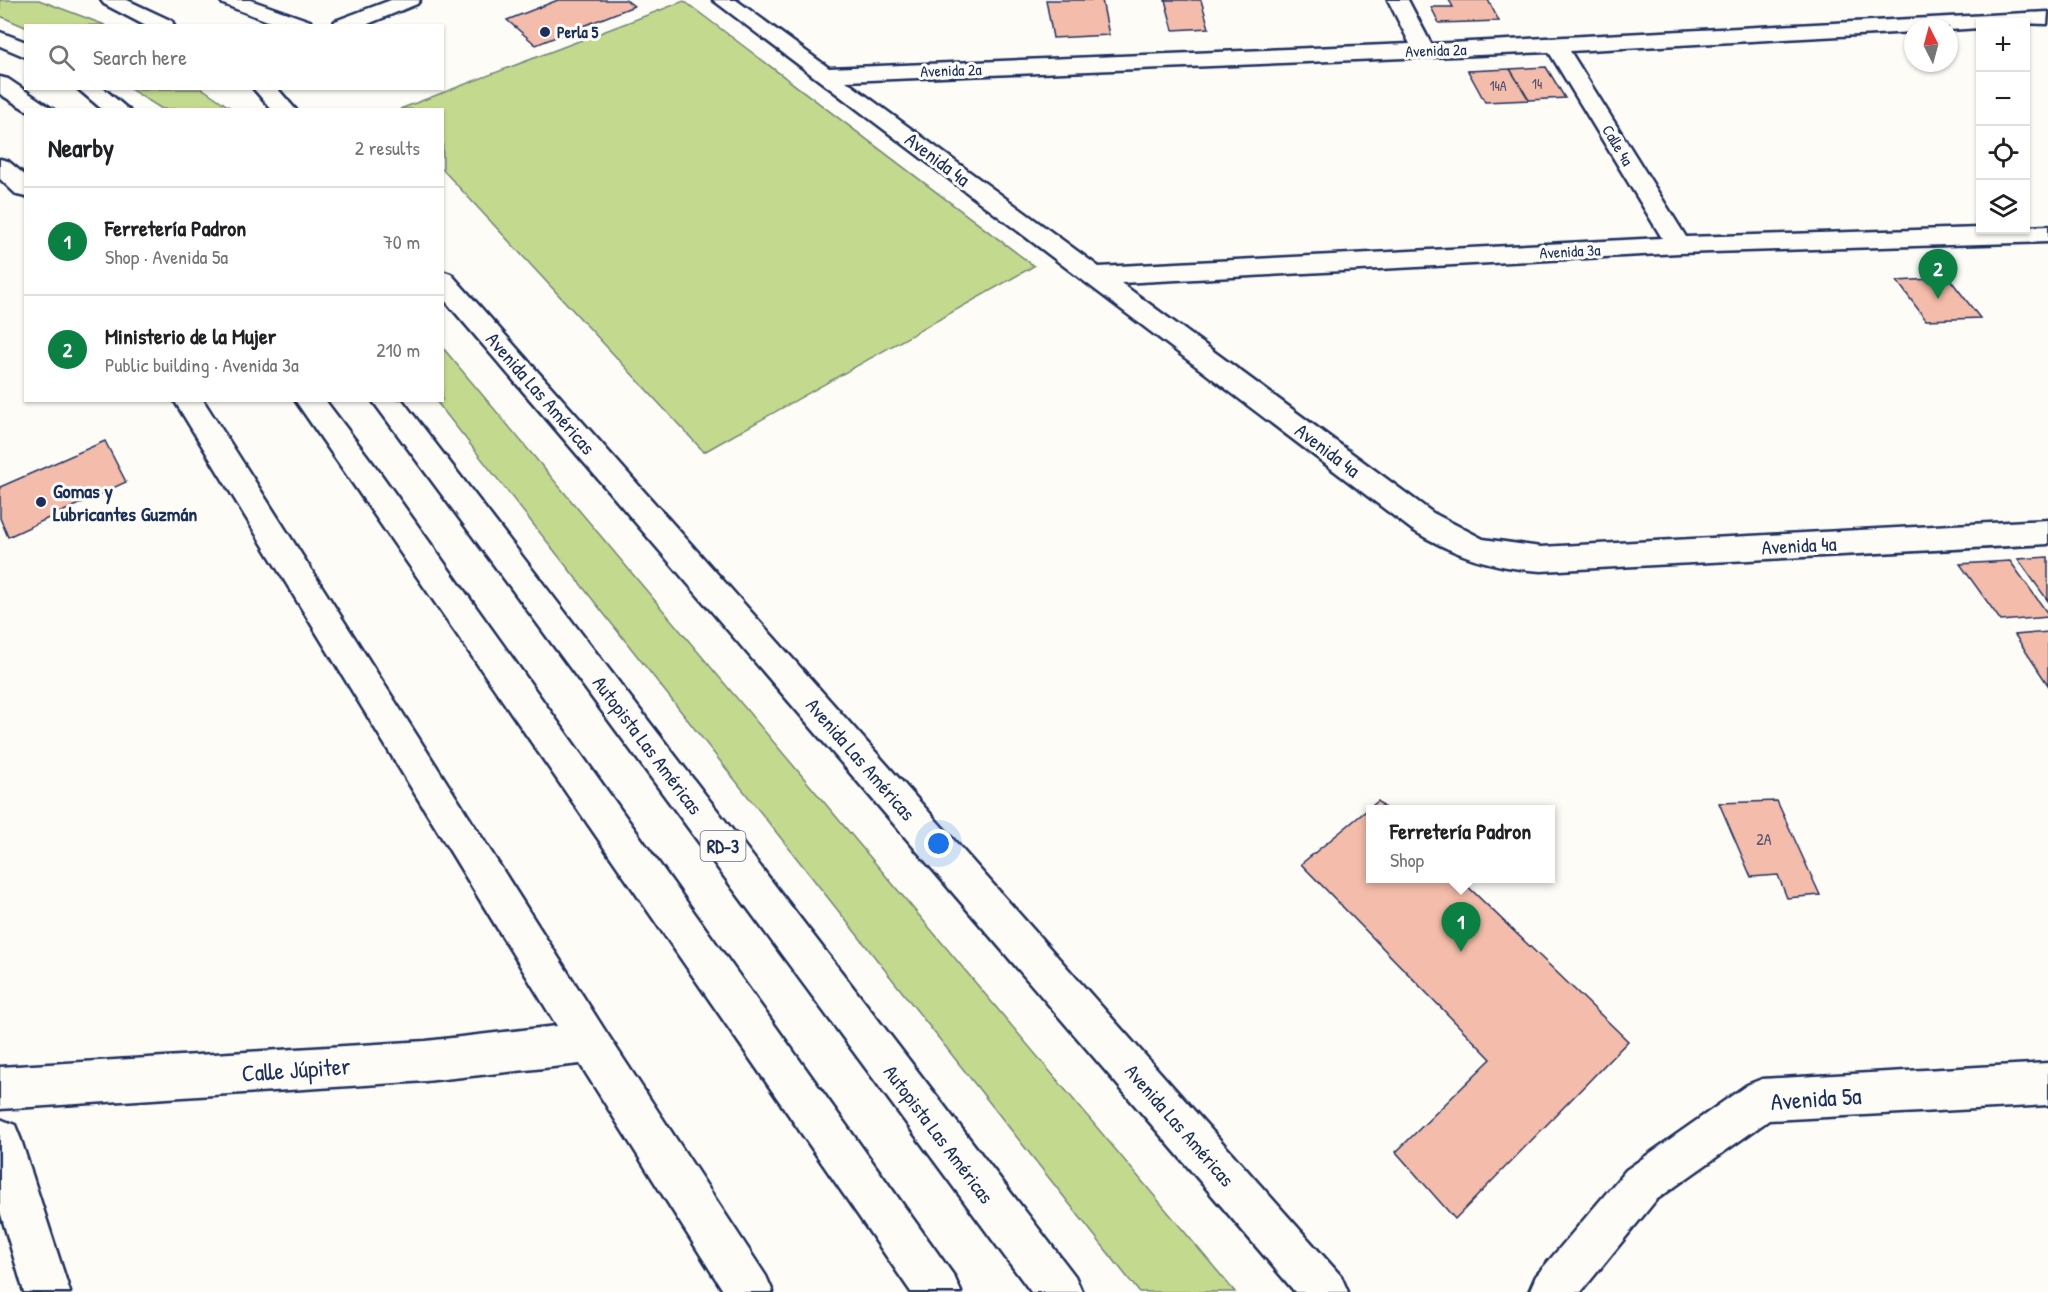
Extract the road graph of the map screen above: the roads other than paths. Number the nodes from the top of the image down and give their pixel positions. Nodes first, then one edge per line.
1 (111, 0) edge
2 (230, 0) edge
3 (410, 0) edge
4 (723, 0) edge
5 (1398, 0) edge
6 (2002, 0) edge
7 (2048, 18) edge
8 (160, 24) edge
9 (296, 24) edge
10 (348, 24) edge
11 (0, 38) edge
12 (1556, 45) junction
13 (24, 50) edge
14 (1424, 51) junction
15 (825, 75) junction
16 (0, 84) edge
17 (91, 90) edge
18 (266, 90) edge
19 (40, 108) edge
20 (115, 108) edge
21 (283, 108) edge
22 (0, 166) edge
23 (15, 187) edge
24 (2045, 237) edge
25 (1679, 245) junction
26 (1092, 276) junction
27 (444, 282) edge
28 (189, 402) edge
29 (310, 402) edge
30 (388, 402) edge
31 (2048, 532) edge
32 (590, 1043) junction
33 (2048, 1084) edge
34 (0, 1088) edge
35 (0, 1140) edge
36 (47, 1292) edge
37 (750, 1292) edge
38 (938, 1292) edge
39 (1059, 1292) edge
40 (1325, 1292) edge
41 (1552, 1292) edge

1 - 8 main road
2 - 9 main road
3 - 10 main road
4 - 15 main road, Avenida 4a
5 - 14 main road
6 - 7 main road
7 - 12 main road, Avenida 2a
11 - 13 main road
12 - 14 main road, Avenida 2a
12 - 25 main road, Calle 4a
14 - 15 main road, Avenida 2a
15 - 26 main road, Avenida 4a
16 - 19 main road
17 - 20 main road
18 - 21 main road
22 - 23 main road
24 - 25 main road, Avenida 3a
25 - 26 main road, Avenida 3a
26 - 31 main road, Avenida 4a
27 - 40 main road, Avenida Las Américas
28 - 32 main road
29 - 38 main road
30 - 39 main road, Autopista Las Américas / RD-3
32 - 34 main road, Calle Júpiter
32 - 37 main road
33 - 41 main road, Avenida 5a
35 - 36 main road

